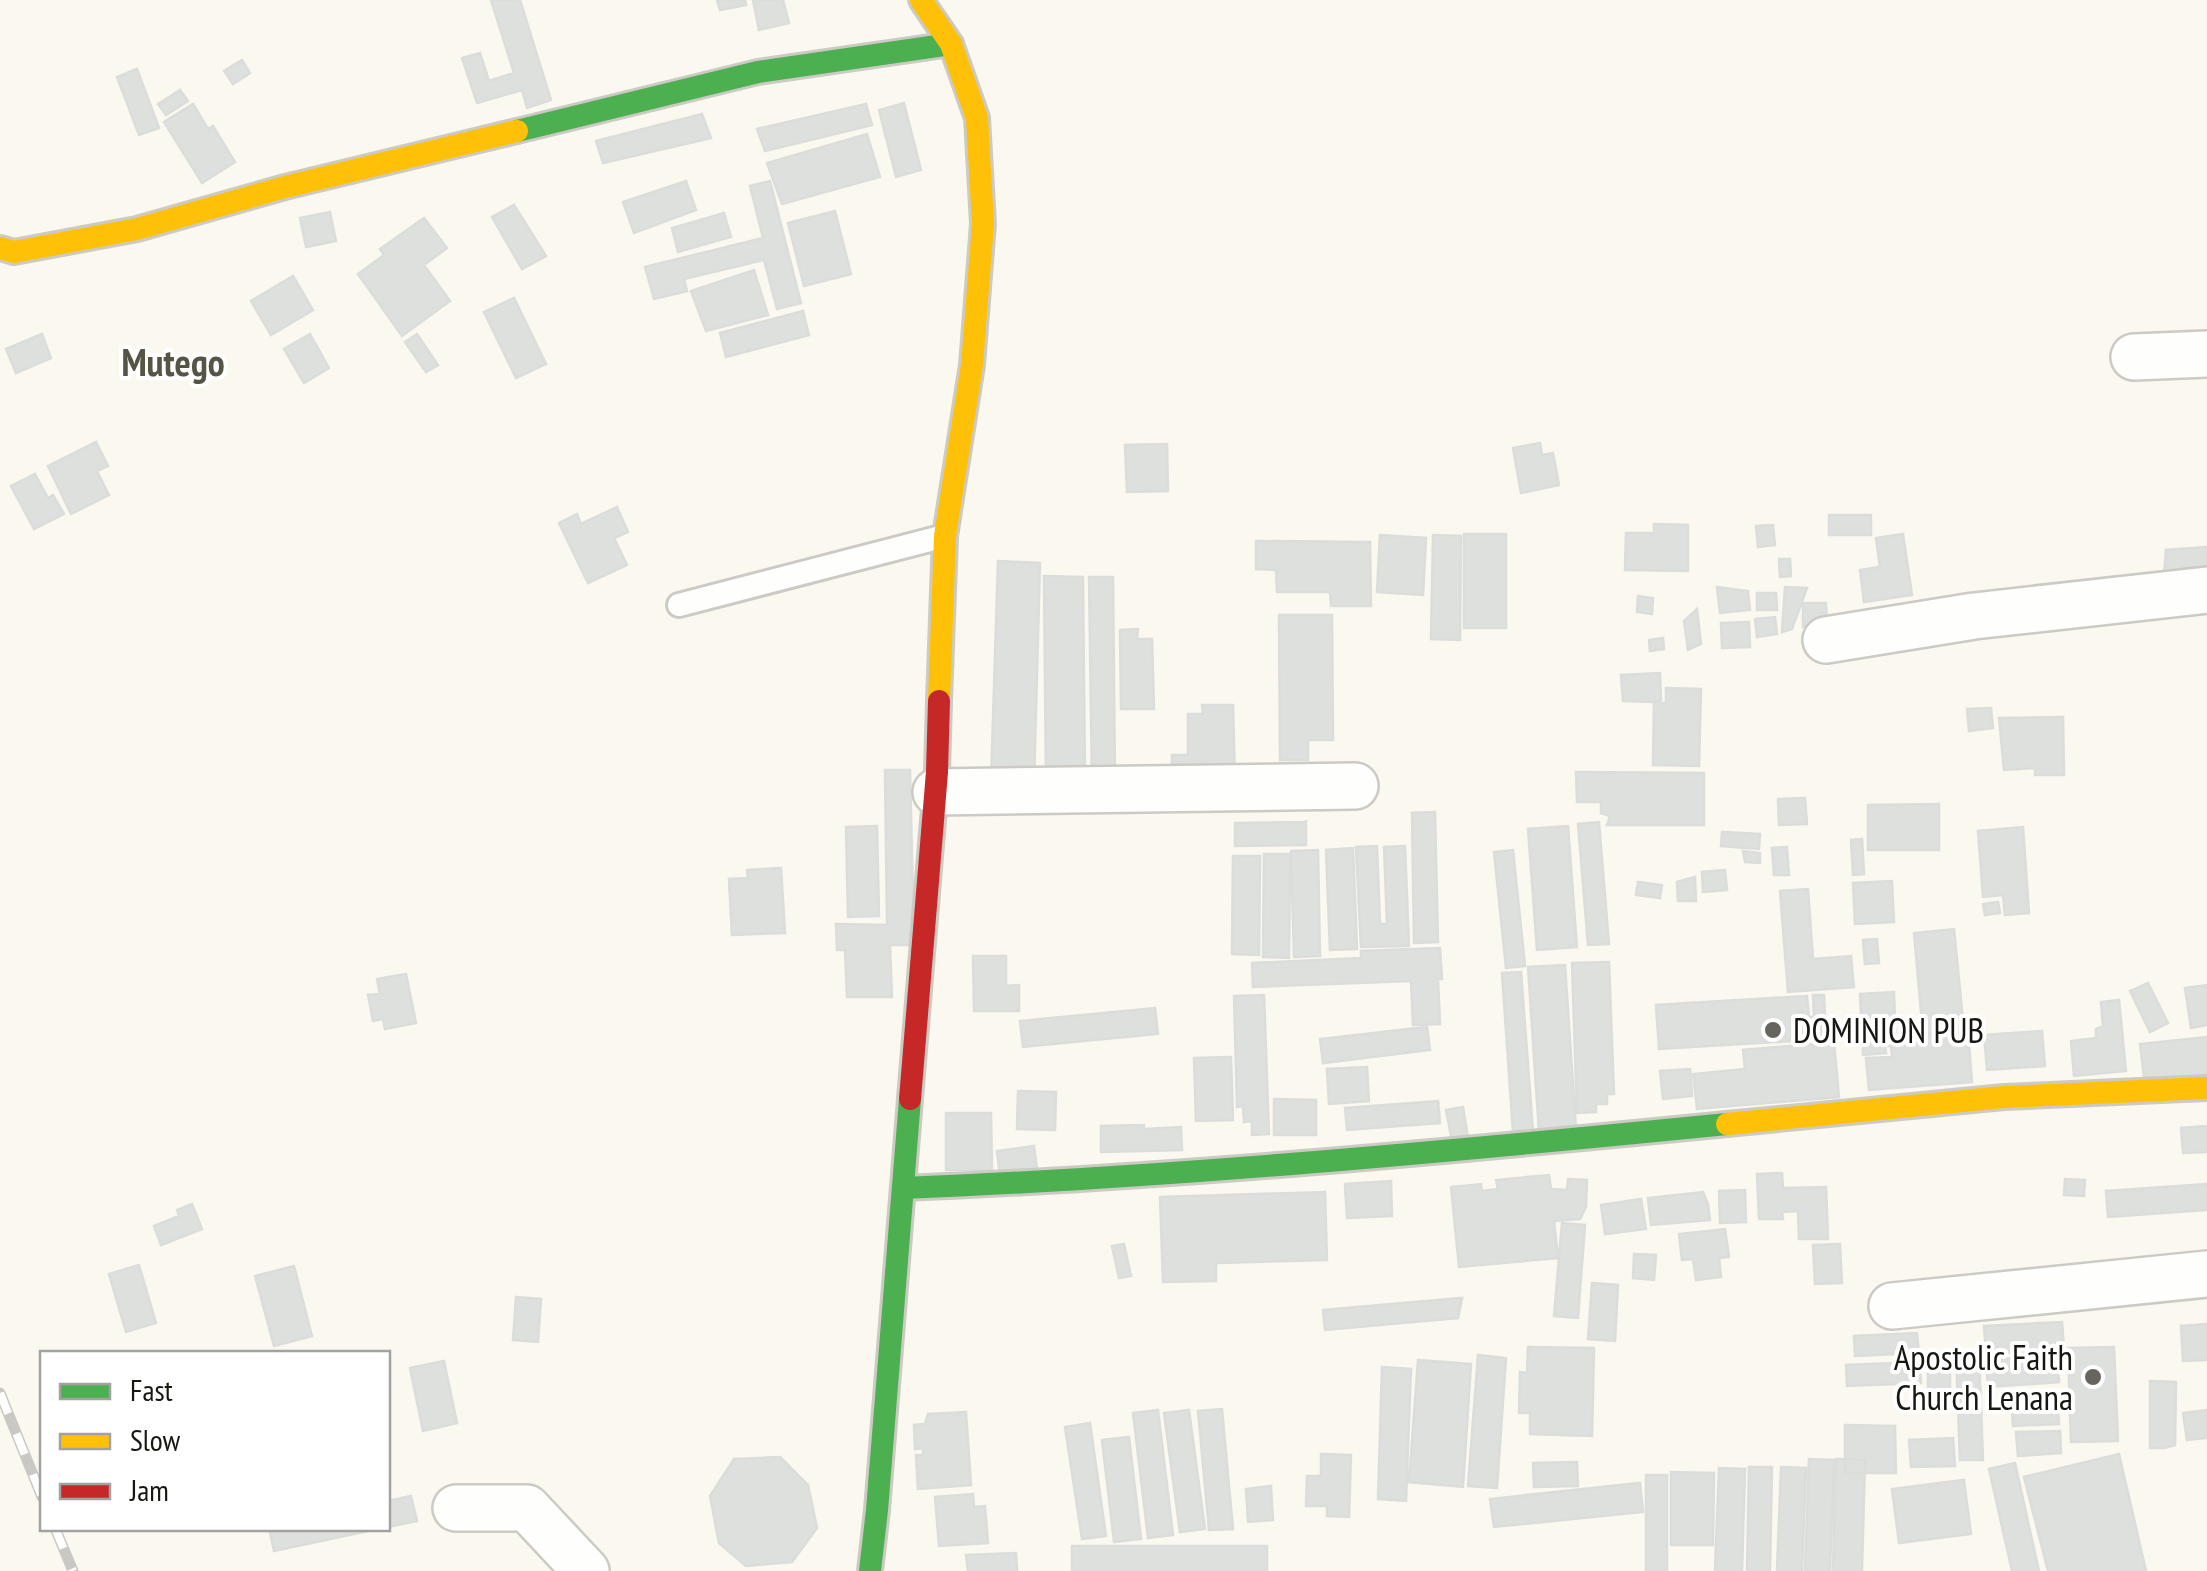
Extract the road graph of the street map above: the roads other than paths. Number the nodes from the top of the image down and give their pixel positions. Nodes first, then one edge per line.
1 (920, 0) edge
2 (951, 44) junction
3 (0, 248) edge
4 (2207, 354) edge
5 (2134, 357) dead end
6 (946, 536) junction
7 (2207, 590) edge
8 (679, 605) dead end
9 (1826, 640) dead end
10 (1355, 786) dead end
11 (936, 792) junction
12 (2207, 1088) edge
13 (903, 1188) junction
14 (2207, 1274) edge
15 (1892, 1306) dead end
16 (456, 1508) dead end
17 (586, 1571) edge
18 (870, 1571) edge

1 - 2 street
2 - 3 street
2 - 6 street
4 - 5 street
6 - 8 lane
6 - 11 street
7 - 9 street
10 - 11 street
11 - 13 street
12 - 13 street
13 - 18 street
14 - 15 street
16 - 17 street

